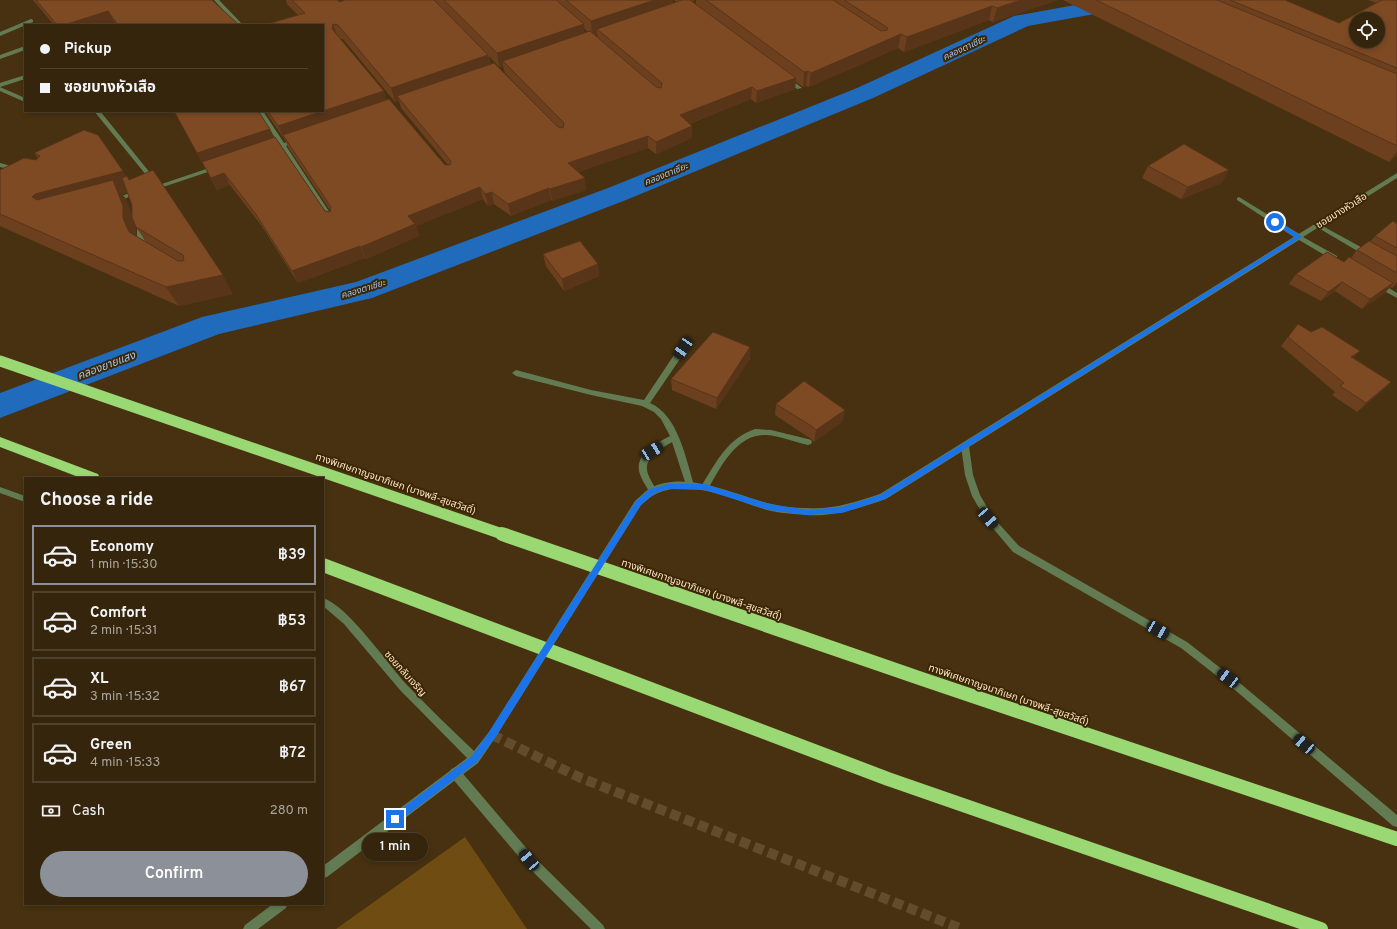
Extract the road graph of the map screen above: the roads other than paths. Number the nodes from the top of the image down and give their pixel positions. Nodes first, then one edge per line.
1 (216, 0) edge
2 (31, 21) dead end
3 (239, 24) edge
4 (0, 34) edge
5 (24, 48) edge
6 (0, 57) edge
7 (781, 74) edge
8 (24, 77) edge
9 (0, 85) edge
10 (799, 88) edge
11 (0, 89) edge
12 (24, 100) edge
13 (98, 112) edge
14 (261, 112) edge
15 (305, 138) edge
16 (282, 145) junction
17 (268, 150) edge
18 (0, 165) edge
19 (224, 165) edge
20 (27, 171) edge
21 (1397, 175) edge
22 (159, 187) junction
23 (129, 196) junction
24 (1239, 199) dead end
25 (110, 201) edge
26 (132, 203) edge
27 (138, 217) edge
28 (333, 221) edge
29 (1316, 225) junction
30 (1299, 237) junction
31 (154, 255) edge
32 (1374, 258) edge
33 (1338, 260) edge
34 (1371, 280) edge
35 (1397, 296) edge
36 (683, 348) dead end
37 (0, 361) edge
38 (516, 373) dead end
39 (645, 404) junction
40 (674, 437) junction
41 (0, 442) edge
42 (808, 442) dead end
43 (965, 446) junction
44 (91, 477) edge
45 (690, 485) junction
46 (705, 487) junction
47 (0, 490) edge
48 (653, 491) junction
49 (24, 499) edge
50 (324, 565) edge
51 (324, 602) edge
52 (474, 759) junction
53 (455, 773) junction
54 (1397, 822) edge
55 (1397, 839) edge
56 (324, 872) edge
57 (281, 905) edge
58 (249, 929) edge
59 (599, 929) edge
60 (1321, 929) edge

1 - 3 street
2 - 4 street
5 - 6 street
7 - 10 street
8 - 9 street
11 - 12 street
13 - 22 street
14 - 16 street
15 - 16 street
16 - 17 street
16 - 28 street
18 - 20 street
19 - 22 street
21 - 29 street, ซอยบางหัวเสือ
22 - 23 street
23 - 25 street
23 - 26 street
24 - 30 street
27 - 31 street
29 - 30 street, ซอยบางหัวเสือ
29 - 32 street
30 - 33 street
30 - 43 street, ซอยบางหัวเสือ
34 - 35 street
36 - 39 street
37 - 55 highway, ทางพิเศษกาญจนาภิเษก (บางพลี-สุขสวัสดิ์), bridge
38 - 39 street
39 - 40 street
40 - 45 street
40 - 48 street
41 - 44 highway
42 - 46 street
43 - 46 street, ซอยบางหัวเสือ
43 - 54 street
45 - 46 street, ซอยบางหัวเสือ
45 - 48 street, ซอยบางหัวเสือ
47 - 49 street
48 - 52 street, ซอยบางหัวเสือ
50 - 60 highway, bridge
51 - 52 street, ซอยกลับเจริญ
52 - 53 street, ซอยบางหัวเสือ
53 - 56 street, ซอยบางหัวเสือ
53 - 59 street
57 - 58 street

